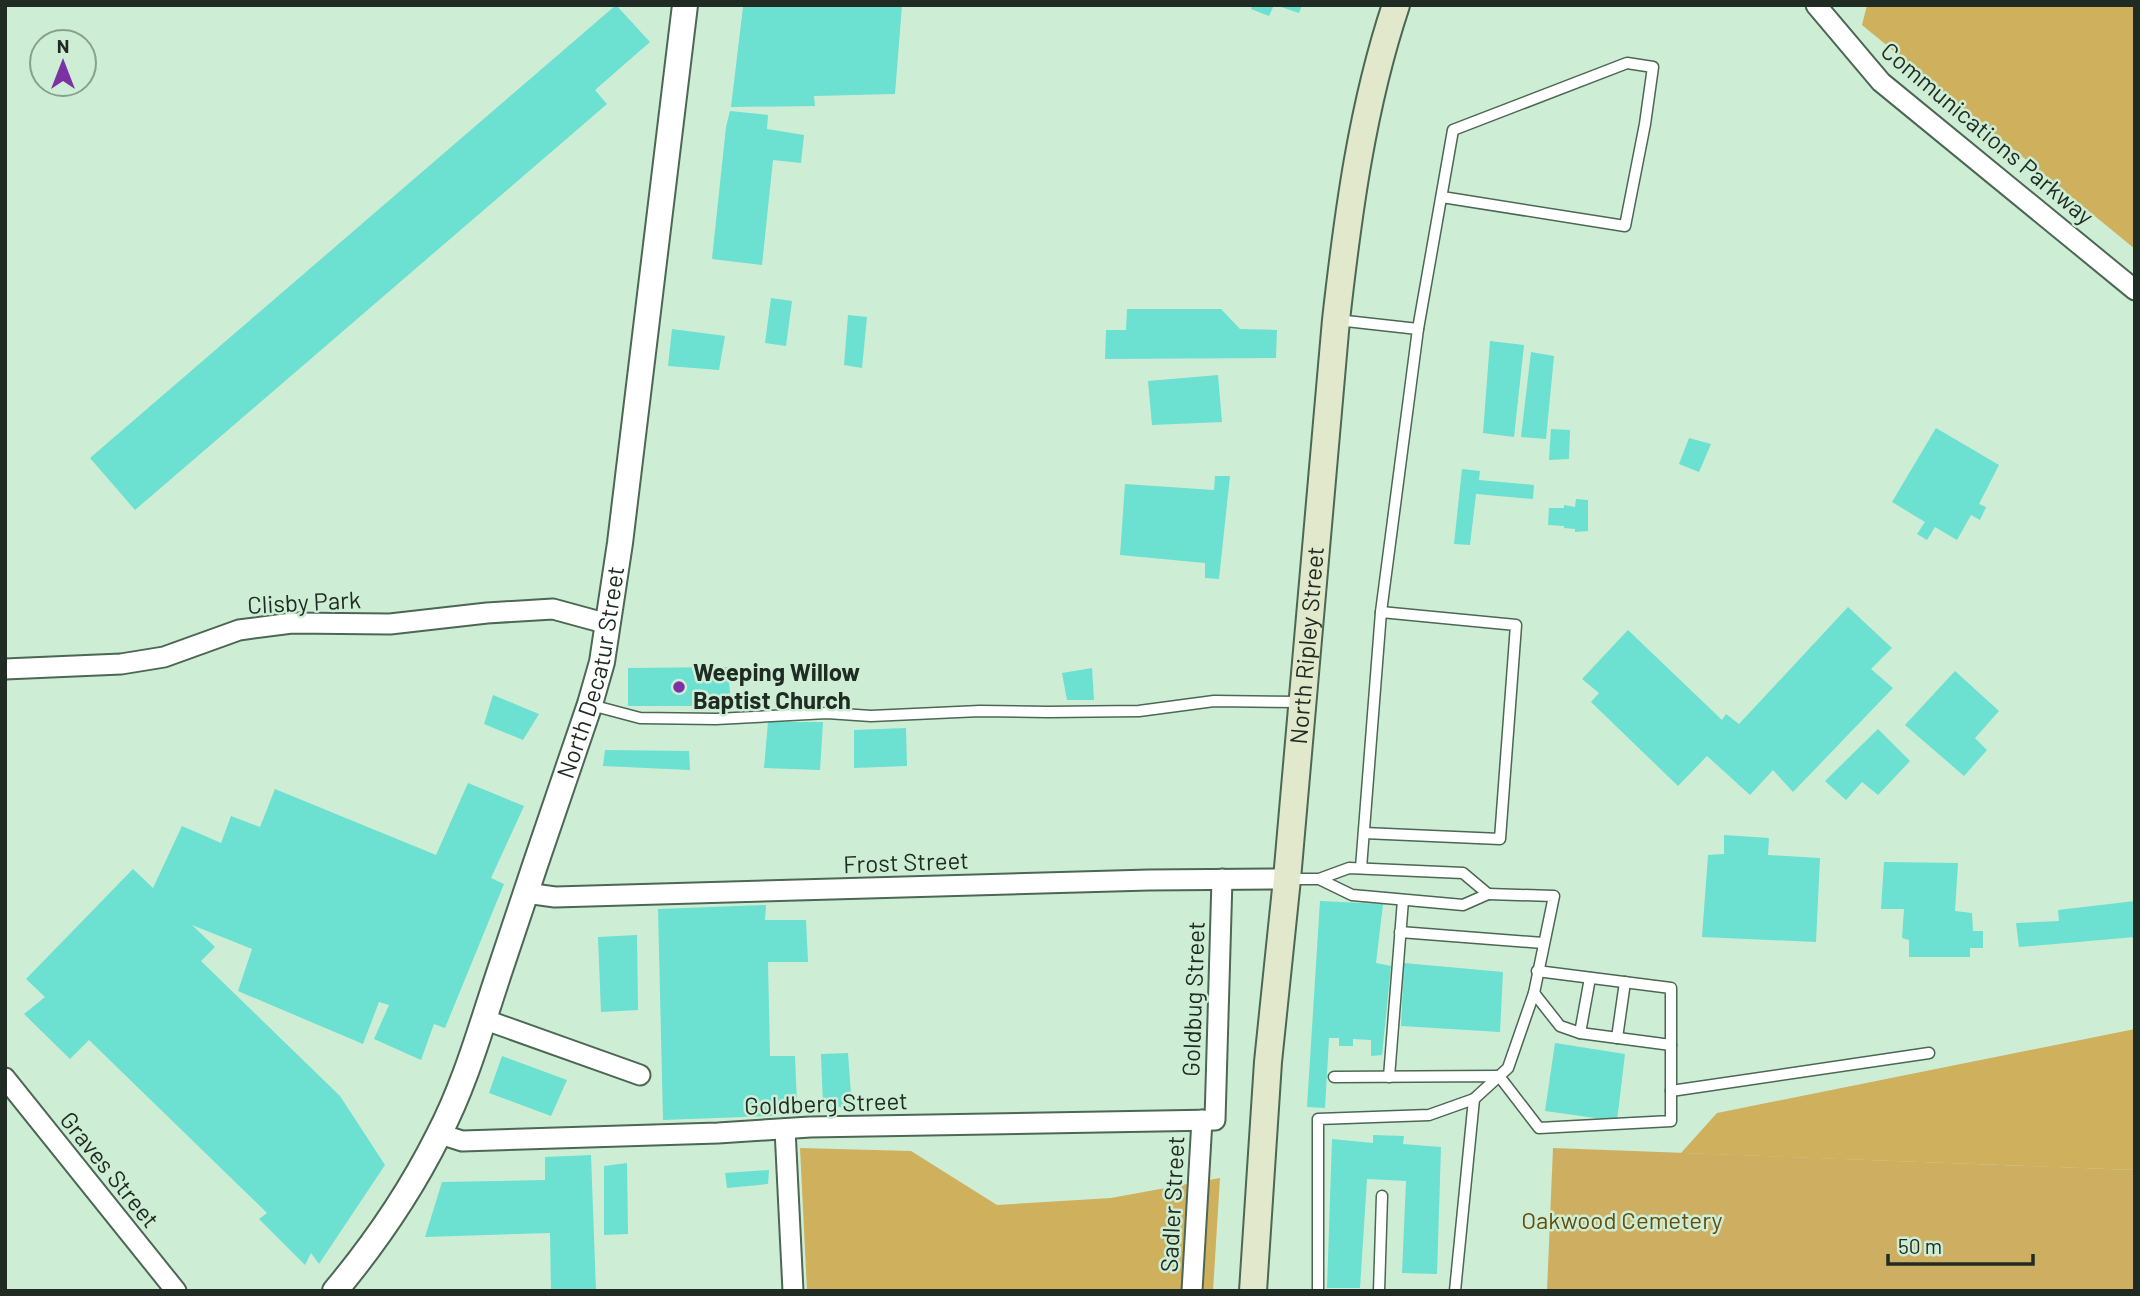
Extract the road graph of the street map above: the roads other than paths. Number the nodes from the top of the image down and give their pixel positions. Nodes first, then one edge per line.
1 (685, 5) edge
2 (1396, 5) edge
3 (1816, 5) edge
4 (1442, 197) junction
5 (2135, 290) edge
6 (1336, 320) junction
7 (1418, 329) junction
8 (1381, 612) junction
9 (608, 624) junction
10 (5, 669) edge
11 (1303, 702) junction
12 (590, 704) junction
13 (1364, 833) junction
14 (1361, 868) junction
15 (1222, 878) junction
16 (1320, 878) junction
17 (1287, 879) junction
18 (526, 893) junction
19 (1488, 894) junction
20 (1403, 900) junction
21 (1400, 932) junction
22 (1543, 943) junction
23 (1537, 971) junction
24 (1590, 978) junction
25 (1625, 982) junction
26 (1534, 993) junction
27 (483, 1019) junction
28 (1580, 1033) junction
29 (1617, 1038) junction
30 (1671, 1045) junction
31 (1929, 1053) dead end
32 (640, 1075) dead end
33 (1499, 1076) junction
34 (1334, 1077) dead end
35 (1390, 1077) junction
36 (5, 1078) edge
37 (1671, 1091) junction
38 (1474, 1099) junction
39 (1209, 1120) junction
40 (785, 1129) junction
41 (440, 1134) junction
42 (1382, 1196) dead end
43 (176, 1291) edge
44 (335, 1291) edge
45 (793, 1291) edge
46 (1192, 1291) edge
47 (1253, 1291) edge
48 (1318, 1291) edge
49 (1380, 1291) edge
50 (1455, 1291) edge

1 - 9 street, North Decatur Street
2 - 6 main road, North Ripley Street
3 - 5 street, Communications Parkway
4 - 4 lane
4 - 7 lane
6 - 7 lane
6 - 11 main road, North Ripley Street
7 - 8 lane
8 - 13 lane
8 - 13 lane
9 - 10 street, Clisby Park
9 - 12 street, North Decatur Street
11 - 12 lane
11 - 17 main road, North Ripley Street
12 - 18 street, North Decatur Street
13 - 14 lane
14 - 16 lane
14 - 19 lane
15 - 17 street, Frost Street
15 - 18 street, Frost Street
15 - 39 street, Goldbug Street
16 - 17 lane
16 - 20 lane
17 - 47 main road, North Ripley Street
18 - 27 street, North Decatur Street
19 - 20 lane
19 - 22 lane
20 - 21 lane
21 - 22 lane
21 - 35 lane
22 - 23 lane
23 - 24 lane
23 - 26 lane
24 - 25 lane
24 - 28 lane
25 - 29 lane
25 - 30 lane
26 - 28 lane
26 - 33 lane
27 - 32 street
27 - 41 street, North Decatur Street
28 - 29 lane
29 - 30 lane
30 - 37 lane
31 - 37 lane
33 - 35 lane
33 - 37 lane
33 - 38 lane
34 - 35 lane
36 - 43 street, Graves Street
38 - 48 lane
38 - 50 lane
39 - 40 street, Goldberg Street
39 - 46 street, Sadler Street
40 - 41 street, Goldberg Street
40 - 45 street
41 - 44 street, North Decatur Street
42 - 49 lane

